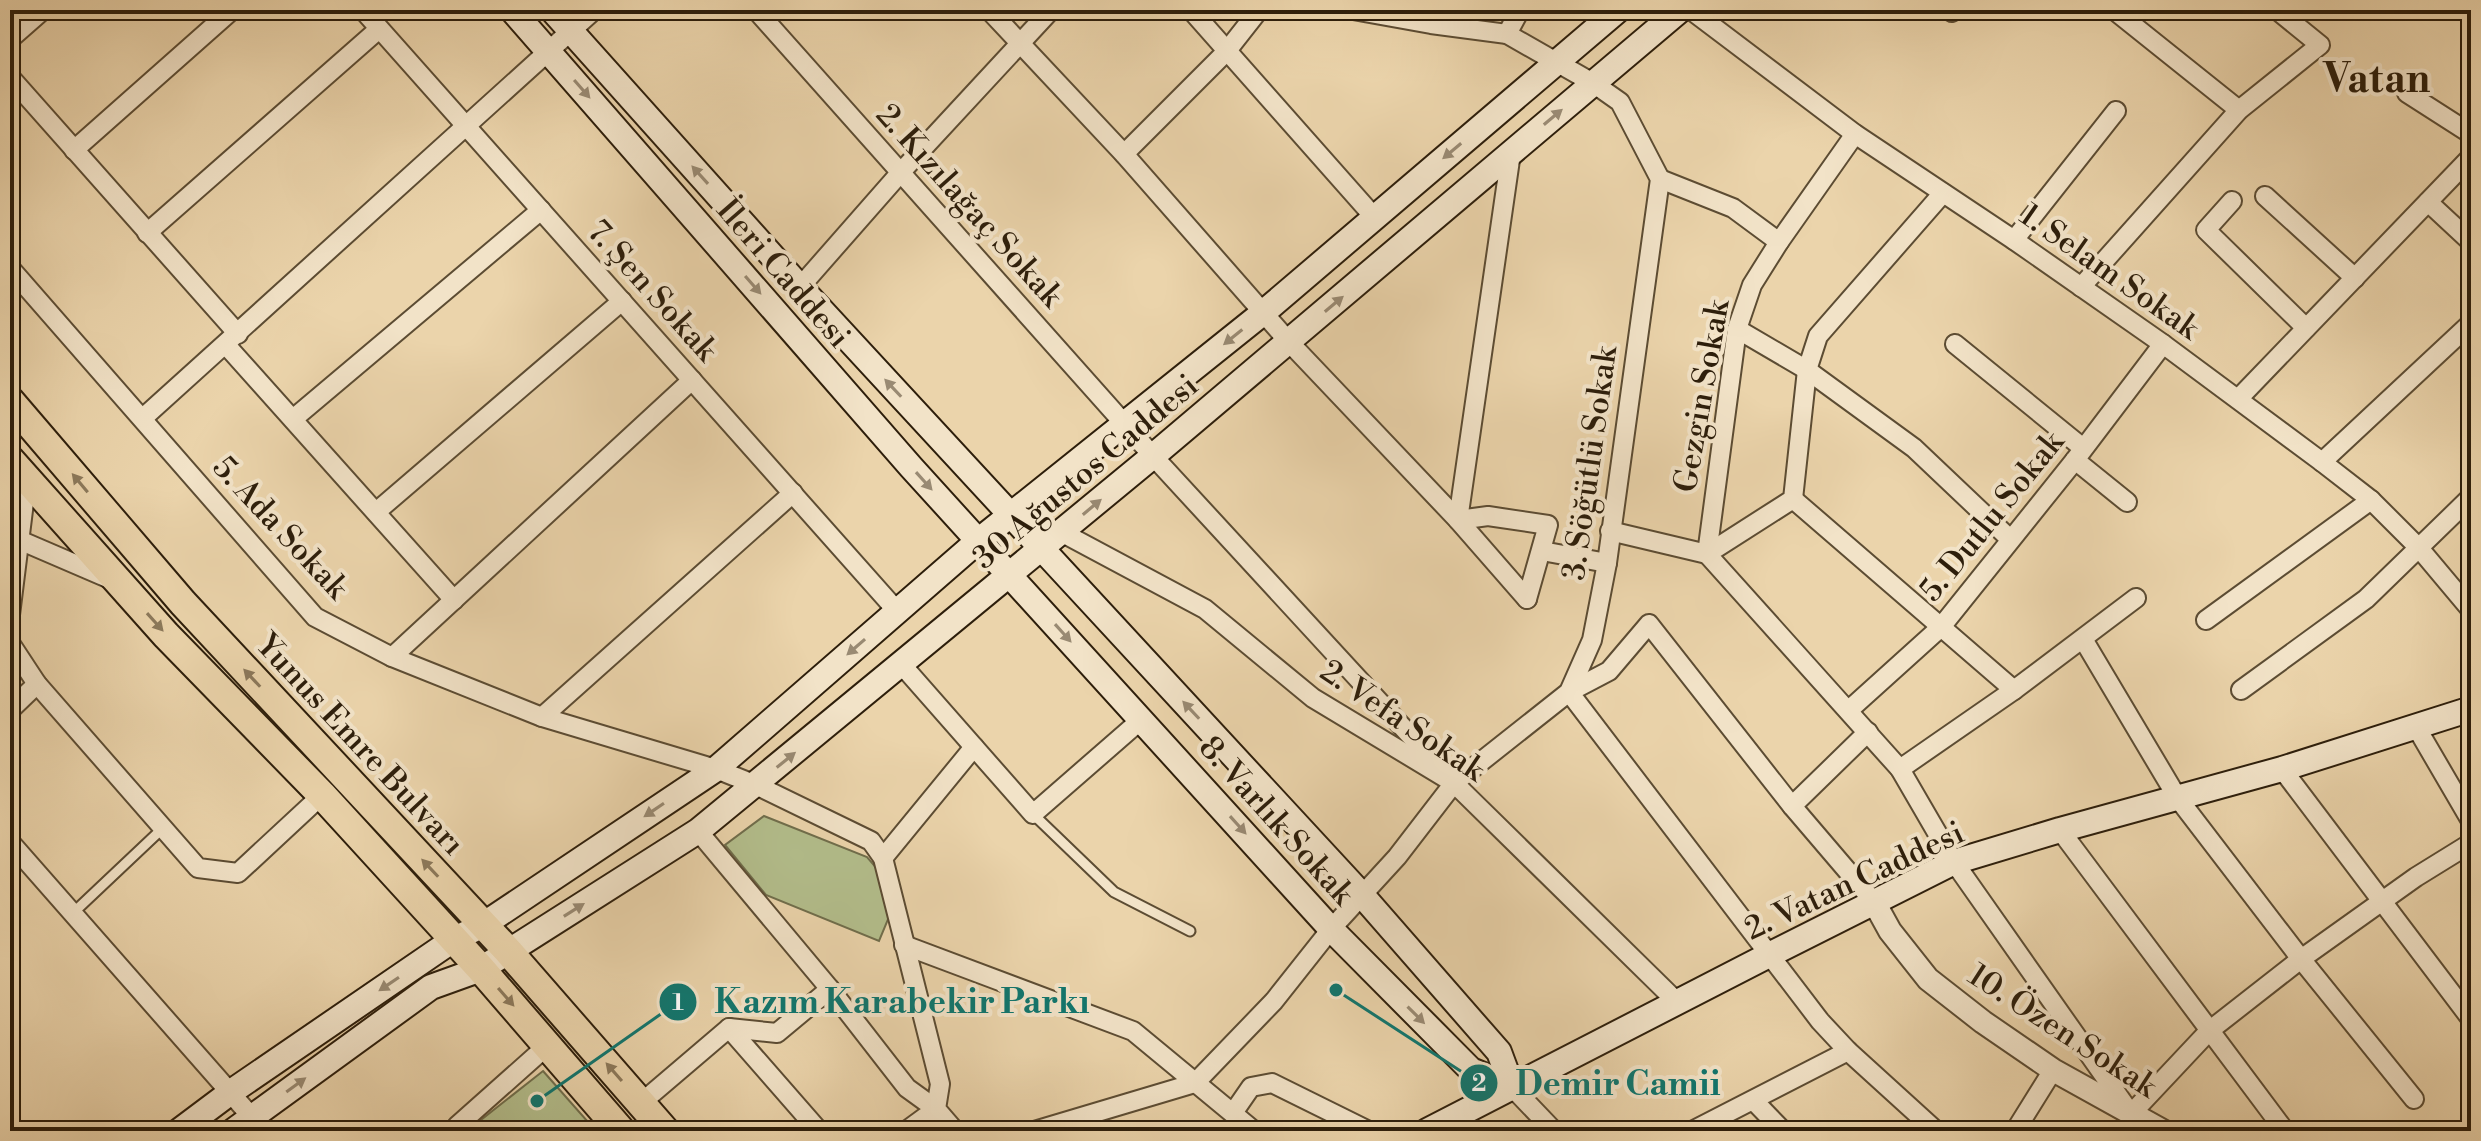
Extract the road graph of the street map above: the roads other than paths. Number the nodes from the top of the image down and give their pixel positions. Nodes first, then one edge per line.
1 (43, 10) edge
2 (232, 10) edge
3 (363, 10) edge
4 (512, 10) edge
5 (552, 10) edge
6 (594, 10) edge
7 (756, 10) edge
8 (989, 10) edge
9 (1051, 10) edge
10 (1191, 10) edge
11 (1259, 10) edge
12 (1353, 10) edge
13 (1520, 10) edge
14 (1618, 10) edge
15 (1680, 10) edge
16 (1691, 10) edge
17 (2114, 10) edge
18 (2277, 10) edge
19 (1434, 17) edge
20 (379, 29) junction
21 (572, 32) junction
22 (1507, 34) junction
23 (10, 39) edge
24 (1020, 42) junction
25 (550, 52) junction
26 (1226, 52) junction
27 (1557, 62) junction
28 (10, 77) edge
29 (1593, 83) junction
30 (2407, 93) dead end
31 (2239, 110) junction
32 (2116, 111) dead end
33 (467, 127) junction
34 (1855, 134) junction
35 (2471, 134) edge
36 (74, 150) junction
37 (1511, 153) junction
38 (1124, 154) junction
39 (2471, 157) edge
40 (901, 172) junction
41 (1660, 179) junction
42 (1943, 193) junction
43 (2265, 196) dead end
44 (2232, 201) dead end
45 (2428, 202) junction
46 (541, 210) junction
47 (1375, 218) junction
48 (147, 233) junction
49 (2014, 240) junction
50 (1779, 242) junction
51 (2471, 242) edge
52 (10, 268) edge
53 (2355, 278) junction
54 (800, 287) junction
55 (2081, 287) junction
56 (622, 301) junction
57 (1264, 312) junction
58 (2471, 323) edge
59 (2306, 328) junction
60 (1737, 329) junction
61 (232, 339) junction
62 (1289, 342) junction
63 (1955, 344) dead end
64 (2163, 344) junction
65 (1807, 370) junction
66 (692, 380) junction
67 (2239, 398) junction
68 (10, 401) edge
69 (143, 418) junction
70 (293, 419) junction
71 (1139, 440) junction
72 (2079, 454) junction
73 (2322, 462) junction
74 (18, 469) edge
75 (793, 493) junction
76 (2471, 497) edge
77 (1793, 499) junction
78 (2371, 500) junction
79 (2127, 502) dead end
80 (376, 512) junction
81 (1011, 514) junction
82 (1458, 520) junction
83 (1610, 531) junction
84 (1061, 532) junction
85 (14, 538) edge
86 (2010, 539) junction
87 (978, 541) junction
88 (1042, 548) junction
89 (2419, 548) junction
90 (1542, 551) junction
91 (1707, 554) junction
92 (1607, 563) junction
93 (1011, 575) junction
94 (120, 583) junction
95 (2136, 598) dead end
96 (454, 600) junction
97 (2471, 610) edge
98 (897, 611) junction
99 (10, 615) edge
100 (2206, 620) dead end
101 (1941, 627) junction
102 (2083, 639) junction
103 (10, 643) edge
104 (392, 657) junction
105 (902, 665) junction
106 (37, 684) junction
107 (2014, 690) junction
108 (2241, 690) dead end
109 (1569, 692) junction
110 (2471, 709) edge
111 (10, 710) edge
112 (1849, 710) junction
113 (542, 717) junction
114 (1142, 719) junction
115 (2415, 725) junction
116 (1868, 732) junction
117 (974, 747) junction
118 (716, 769) junction
119 (1900, 769) junction
120 (2282, 769) junction
121 (1454, 783) junction
122 (756, 785) junction
123 (322, 795) junction
124 (2177, 797) junction
125 (1792, 806) junction
126 (1033, 814) junction
127 (2471, 821) edge
128 (163, 828) junction
129 (2060, 830) junction
130 (698, 831) junction
131 (10, 842) edge
132 (2471, 843) edge
133 (883, 858) junction
134 (1954, 862) junction
135 (1361, 894) junction
136 (2383, 900) junction
137 (1874, 902) junction
138 (73, 913) junction
139 (483, 925) junction
140 (1331, 929) junction
141 (1190, 931) dead end
142 (453, 940) junction
143 (904, 945) junction
144 (508, 951) junction
145 (1767, 956) junction
146 (2301, 959) junction
147 (481, 969) junction
148 (830, 989) junction
149 (1677, 1002) junction
150 (2471, 1019) edge
151 (729, 1028) junction
152 (2209, 1031) junction
153 (548, 1045) junction
154 (1848, 1051) junction
155 (2053, 1070) junction
156 (1195, 1083) junction
157 (1512, 1087) junction
158 (231, 1092) junction
159 (2414, 1099) dead end
160 (1754, 1101) junction
161 (641, 1103) junction
162 (936, 1109) junction
163 (1233, 1113) junction
164 (2131, 1114) junction
165 (250, 1126) edge
166 (179, 1131) edge
167 (455, 1131) edge
168 (621, 1131) edge
169 (665, 1131) edge
170 (819, 1131) edge
171 (906, 1131) edge
172 (955, 1131) edge
173 (1034, 1131) edge
174 (1254, 1131) edge
175 (1369, 1131) edge
176 (1427, 1131) edge
177 (1554, 1131) edge
178 (1692, 1131) edge
179 (1783, 1131) edge
180 (1936, 1131) edge
181 (2015, 1131) edge
182 (2163, 1131) edge
183 (2285, 1131) edge

1 - 23 street
2 - 36 street
3 - 20 street, 7. Şen Sokak
4 - 25 main road, İleri Caddesi
5 - 21 main road, İleri Caddesi
6 - 21 street
7 - 40 street, 2. Kızılağaç Sokak
8 - 24 street
9 - 24 street
10 - 26 street
11 - 26 street
12 - 19 street
13 - 22 street
14 - 27 main road, 30 Ağustos Caddesi
15 - 29 main road, 30 Ağustos Caddesi
16 - 34 street, 1. Selam Sokak
17 - 31 street
18 - 31 street
19 - 22 street
20 - 33 street, 7. Şen Sokak
20 - 48 street
21 - 25 street
54 -> 21 main road, İleri Caddesi
22 - 27 street
24 - 38 street
24 - 40 street
25 - 33 street
25 -> 87 main road, İleri Caddesi
26 - 38 street
26 - 47 street
27 - 29 street
27 -> 47 main road, 30 Ağustos Caddesi
28 - 36 street
37 -> 29 main road, 30 Ağustos Caddesi
29 - 41 street
30 - 35 street
31 - 55 street
32 - 49 street
33 - 46 street, 7. Şen Sokak
33 - 61 street
34 - 42 street, 1. Selam Sokak
34 - 50 street, Gezgin Sokak
36 - 48 street
62 -> 37 main road, 30 Ağustos Caddesi
37 - 82 street
38 - 57 street
39 - 45 street
40 - 54 street
40 - 71 street, 2. Kızılağaç Sokak
41 - 50 street
41 - 83 street, 3. Söğütlü Sokak
42 - 49 street, 1. Selam Sokak
42 - 65 street
43 - 53 street
44 - 59 street
45 - 51 street
45 - 53 street
46 - 56 street, 7. Şen Sokak
46 - 70 street
47 - 57 main road, 30 Ağustos Caddesi
48 - 61 street
49 - 55 street, 1. Selam Sokak
50 - 60 street, Gezgin Sokak
52 - 69 street, 5. Ada Sokak
53 - 59 street
81 -> 54 main road, İleri Caddesi
55 - 64 street, 1. Selam Sokak
56 - 66 street, 7. Şen Sokak
56 - 80 street
57 - 62 street
57 -> 71 main road, 30 Ağustos Caddesi
58 - 73 street
59 - 67 street
60 - 65 street
60 - 91 street, Gezgin Sokak
61 - 69 street
61 - 70 street
62 - 71 main road, 30 Ağustos Caddesi
62 - 82 street
63 - 72 street
64 - 67 street, 1. Selam Sokak
64 - 72 street, 5. Dutlu Sokak
65 - 77 street
65 - 86 street
66 - 75 street, 7. Şen Sokak
66 - 96 street
67 - 73 street, 1. Selam Sokak
139 -> 68 main road, Yunus Emre Bulvarı
69 - 104 street, 5. Ada Sokak
70 - 80 street
71 - 81 main road, 30 Ağustos Caddesi
84 -> 71 main road, 30 Ağustos Caddesi
71 - 121 street, 2. Kızılağaç Sokak
72 - 79 street
72 - 86 street, 5. Dutlu Sokak
73 - 78 street, 1. Selam Sokak
74 - 85 street
74 - 94 main road, Yunus Emre Bulvarı
75 - 98 street, 7. Şen Sokak
75 - 113 street
76 - 89 street
77 - 91 street
77 - 101 street
78 - 89 street, 1. Selam Sokak
78 - 100 street
80 - 96 street
81 - 87 main road, 30 Ağustos Caddesi
81 - 88 main road, İleri Caddesi
82 - 90 street
82 - 90 street
83 - 91 street
83 - 92 street, 3. Söğütlü Sokak
84 - 88 main road, 30 Ağustos Caddesi
84 - 121 street, 2. Vefa Sokak
85 - 94 street
85 - 99 street
86 - 101 street, 5. Dutlu Sokak
87 - 93 main road, İleri Caddesi
87 - 98 main road, 30 Ağustos Caddesi
88 - 93 main road, 30 Ağustos Caddesi
135 -> 88 main road, 8. Varlık Sokak
89 - 97 street, 1. Selam Sokak
89 - 108 street
90 - 92 street
91 - 112 street
92 - 109 street, 3. Söğütlü Sokak
93 - 105 main road, 30 Ağustos Caddesi
93 -> 114 main road, 8. Varlık Sokak
94 -> 123 main road, Yunus Emre Bulvarı
95 - 102 street
96 - 104 street
98 -> 118 main road, 30 Ağustos Caddesi
101 - 107 street
101 - 112 street, 5. Dutlu Sokak
102 - 107 street
102 - 124 street
103 - 106 street
104 - 113 street, 5. Ada Sokak
105 - 117 street
122 -> 105 main road, 30 Ağustos Caddesi
106 - 111 street
106 - 128 street
107 - 119 street
109 - 121 street, 3. Söğütlü Sokak
109 - 125 street
109 - 145 street
110 - 115 main road, 2. Vatan Caddesi
112 - 116 street
113 - 118 street, 5. Ada Sokak
114 - 126 street
114 -> 140 main road, 8. Varlık Sokak
115 - 120 main road, 2. Vatan Caddesi
115 - 127 street
116 - 119 street
116 - 125 street
117 - 126 street
117 - 133 street
118 - 122 street, 5. Ada Sokak
118 -> 139 main road, 30 Ağustos Caddesi
119 - 134 street
120 - 124 main road, 2. Vatan Caddesi
120 - 136 street
121 - 135 street, 3. Söğütlü Sokak
121 - 149 street, 2. Vefa Sokak
122 - 130 main road, 30 Ağustos Caddesi
122 - 133 street, 5. Ada Sokak
123 - 128 street
123 - 142 main road, Yunus Emre Bulvarı
124 - 129 main road, 2. Vatan Caddesi
124 - 146 street
125 - 137 street
126 - 141 lane
128 - 138 lane
129 - 134 main road, 2. Vatan Caddesi
129 - 152 street
144 -> 130 main road, 30 Ağustos Caddesi
130 - 148 street
131 - 138 street
132 - 136 street
133 - 143 street
134 - 137 main road, 2. Vatan Caddesi
134 - 164 street
135 - 140 street, 3. Söğütlü Sokak
135 - 157 main road, 8. Varlık Sokak
136 - 146 street
136 - 150 street
137 - 145 main road, 2. Vatan Caddesi
137 - 155 street, 10. Özen Sokak
138 - 158 street
139 - 142 main road, 30 Ağustos Caddesi
139 - 144 main road, Yunus Emre Bulvarı
140 - 156 street, 3. Söğütlü Sokak
140 -> 157 main road, 8. Varlık Sokak
142 - 147 main road, Yunus Emre Bulvarı
142 -> 158 main road, 30 Ağustos Caddesi
143 - 156 street
143 - 162 street
144 - 147 main road, 30 Ağustos Caddesi
161 -> 144 main road, Yunus Emre Bulvarı
145 - 149 main road, 2. Vatan Caddesi
145 - 154 street
146 - 152 street
146 - 159 street
147 -> 153 main road, Yunus Emre Bulvarı
165 -> 147 main road, 30 Ağustos Caddesi
148 - 151 street
148 - 162 street
149 - 157 main road, 2. Vatan Caddesi
151 - 161 street
151 - 170 street
152 - 164 street
152 - 183 street
153 - 167 street
153 - 168 main road, Yunus Emre Bulvarı
154 - 160 street
154 - 180 street
155 - 164 street, 10. Özen Sokak
155 - 181 street
156 - 163 street
156 - 173 street
157 - 176 main road, 2. Vatan Caddesi
157 - 177 street, 8. Varlık Sokak
158 - 165 street
158 - 166 main road, 30 Ağustos Caddesi
160 - 178 street
160 - 179 street
161 - 169 main road, Yunus Emre Bulvarı
162 - 171 street
162 - 172 street
163 - 174 street
163 - 175 street
164 - 182 street, 10. Özen Sokak

